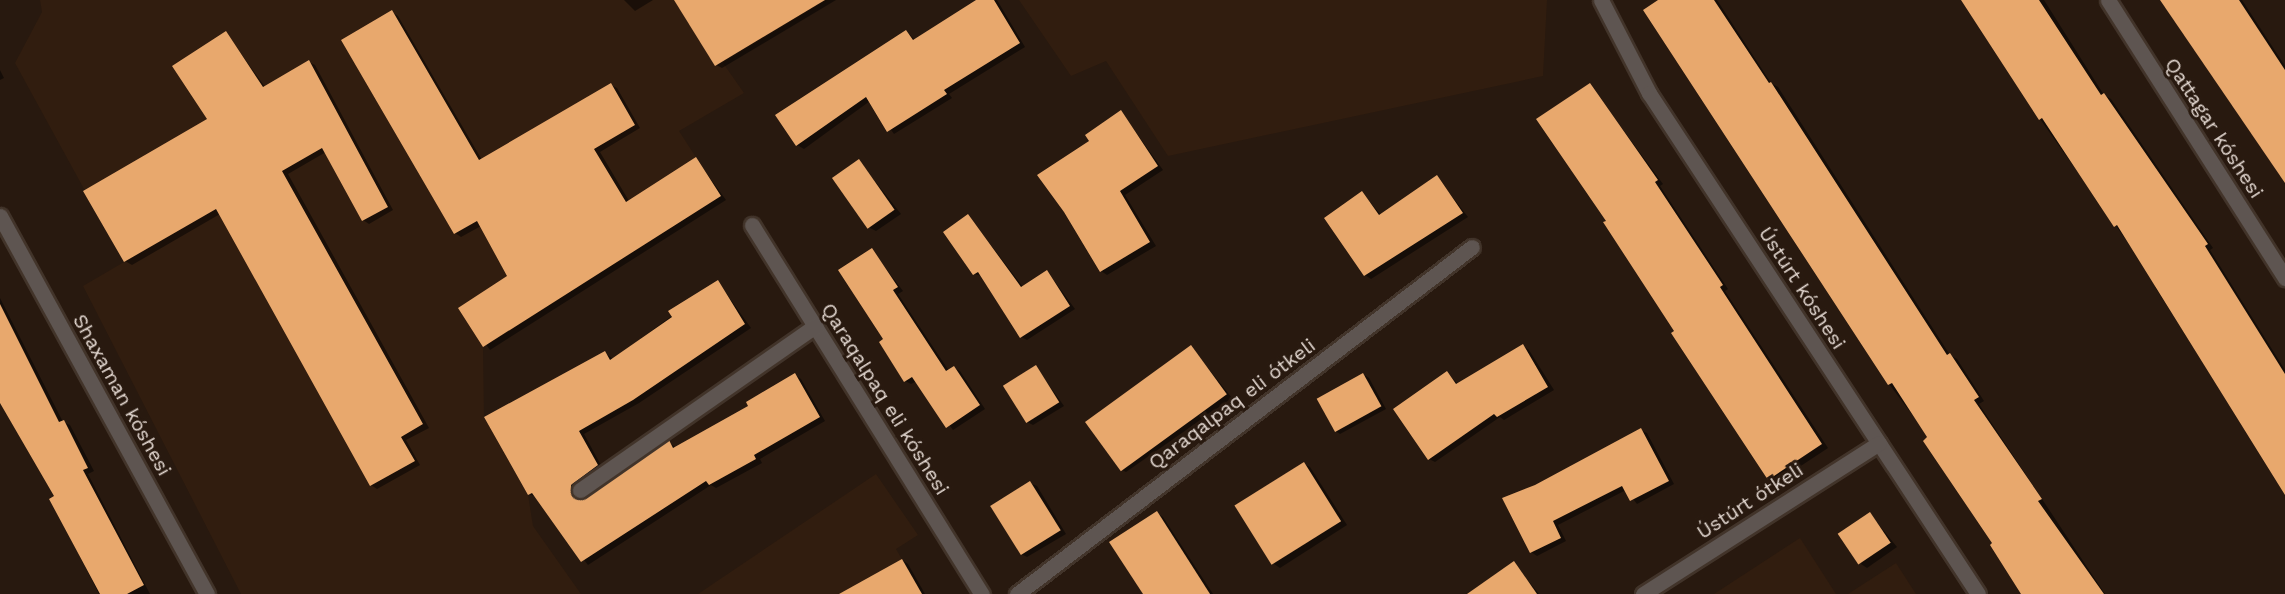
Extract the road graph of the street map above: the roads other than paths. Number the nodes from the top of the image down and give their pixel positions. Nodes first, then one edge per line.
1 (1602, 0) edge
2 (2108, 0) edge
3 (0, 216) edge
4 (752, 225) dead end
5 (1472, 247) dead end
6 (2285, 278) edge
7 (815, 326) junction
8 (1878, 443) junction
9 (580, 490) dead end
10 (207, 594) edge
11 (982, 594) edge
12 (1017, 594) edge
13 (1643, 594) edge
14 (1978, 594) edge

1 - 8 street, Ústúrt kóshesi
2 - 6 street, Qattagar kóshesi
3 - 10 street, Shaxaman kóshesi
4 - 7 street, Qaraqalpaq eli kóshesi
5 - 12 street, Qaraqalpaq eli ótkeli
7 - 9 street
7 - 11 street, Qaraqalpaq eli kóshesi
8 - 13 street, Ústúrt ótkeli
8 - 14 street, Ústúrt kóshesi

